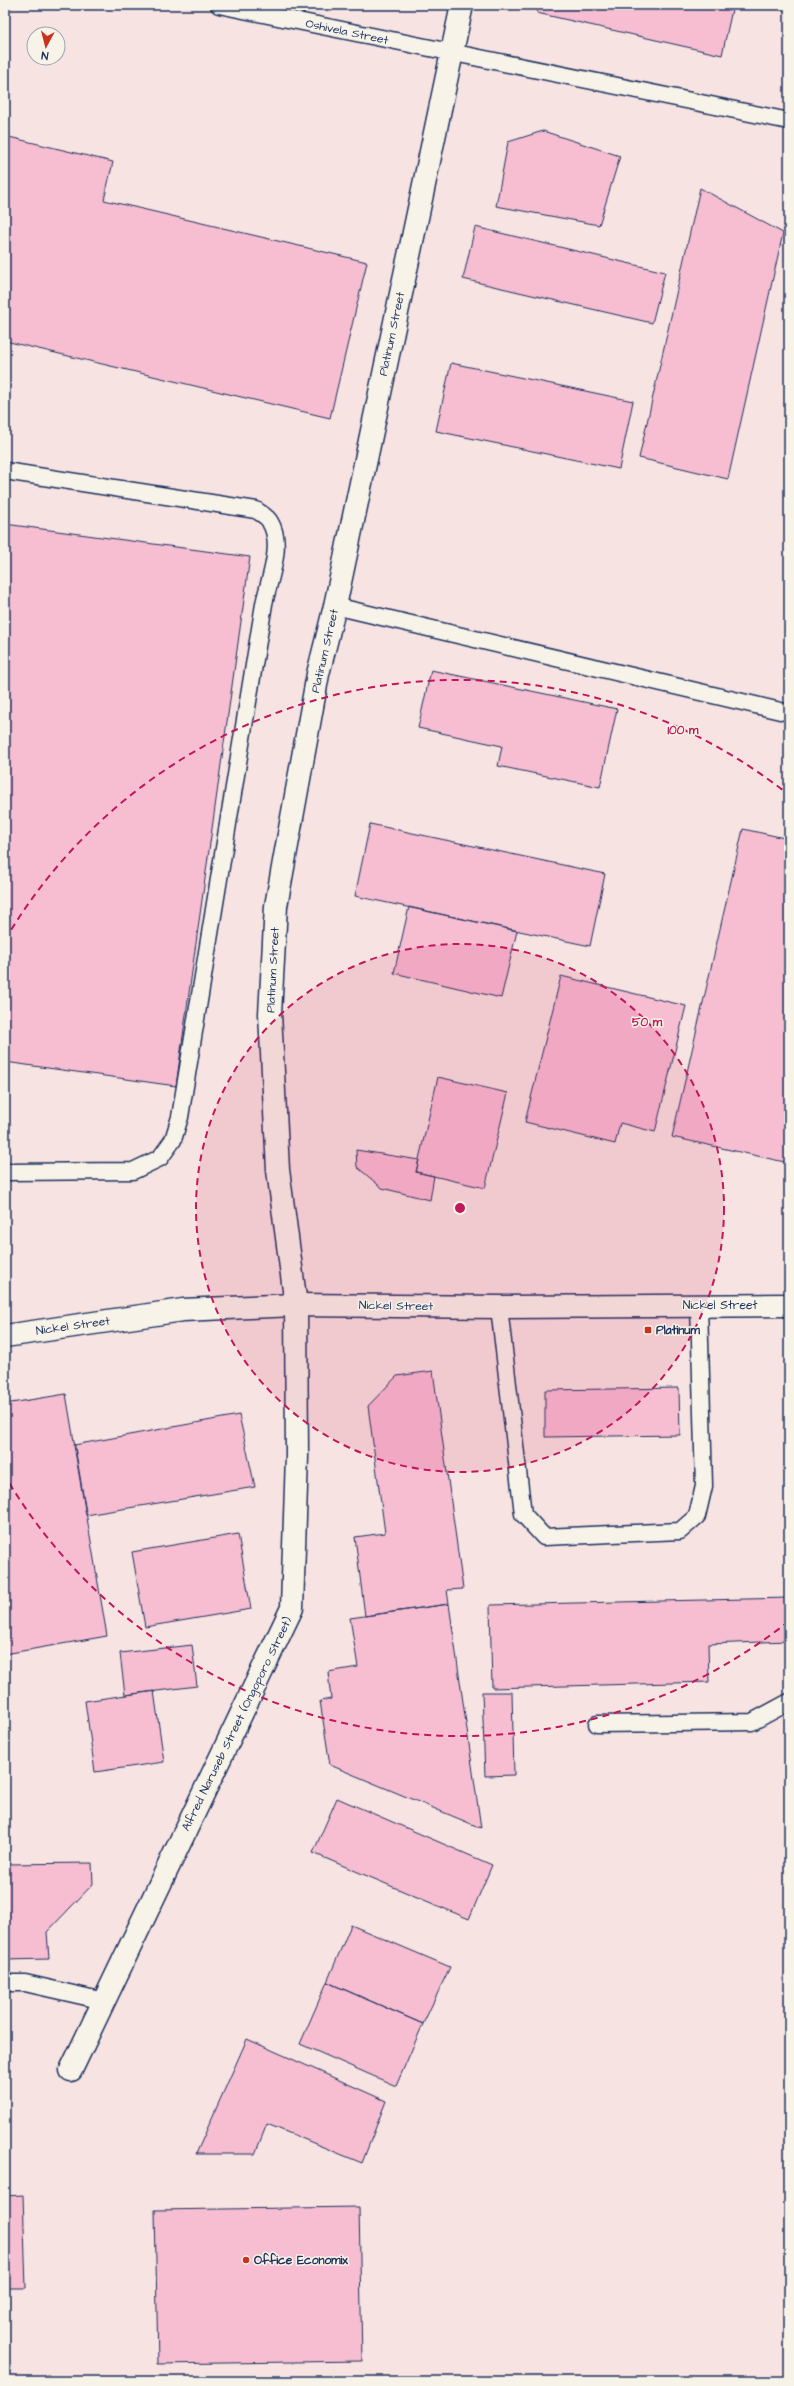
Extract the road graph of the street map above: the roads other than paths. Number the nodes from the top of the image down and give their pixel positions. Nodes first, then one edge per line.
1 (219, 5) edge
2 (462, 5) edge
3 (451, 54) junction
4 (789, 121) edge
5 (5, 471) edge
6 (335, 606) junction
7 (789, 712) edge
8 (5, 1172) edge
9 (296, 1305) junction
10 (699, 1305) junction
11 (789, 1305) edge
12 (499, 1307) junction
13 (5, 1336) edge
14 (789, 1702) edge
15 (597, 1724) dead end
16 (5, 1983) edge
17 (104, 2001) junction
18 (71, 2070) dead end

1 - 3 lane, Oshivela Street
2 - 3 street, Platinum Street
3 - 4 lane, Oshivela Street
3 - 6 street, Platinum Street
5 - 8 lane
6 - 7 lane
6 - 9 street, Platinum Street
9 - 12 street, Nickel Street
9 - 13 street, Nickel Street
9 - 17 street, Alfred Naruseb Street (Ongoporo Street)
10 - 11 street, Nickel Street
10 - 12 street, Nickel Street
10 - 12 lane
14 - 15 lane
16 - 17 lane
17 - 18 street, Alfred Naruseb Street (Ongoporo Street)

